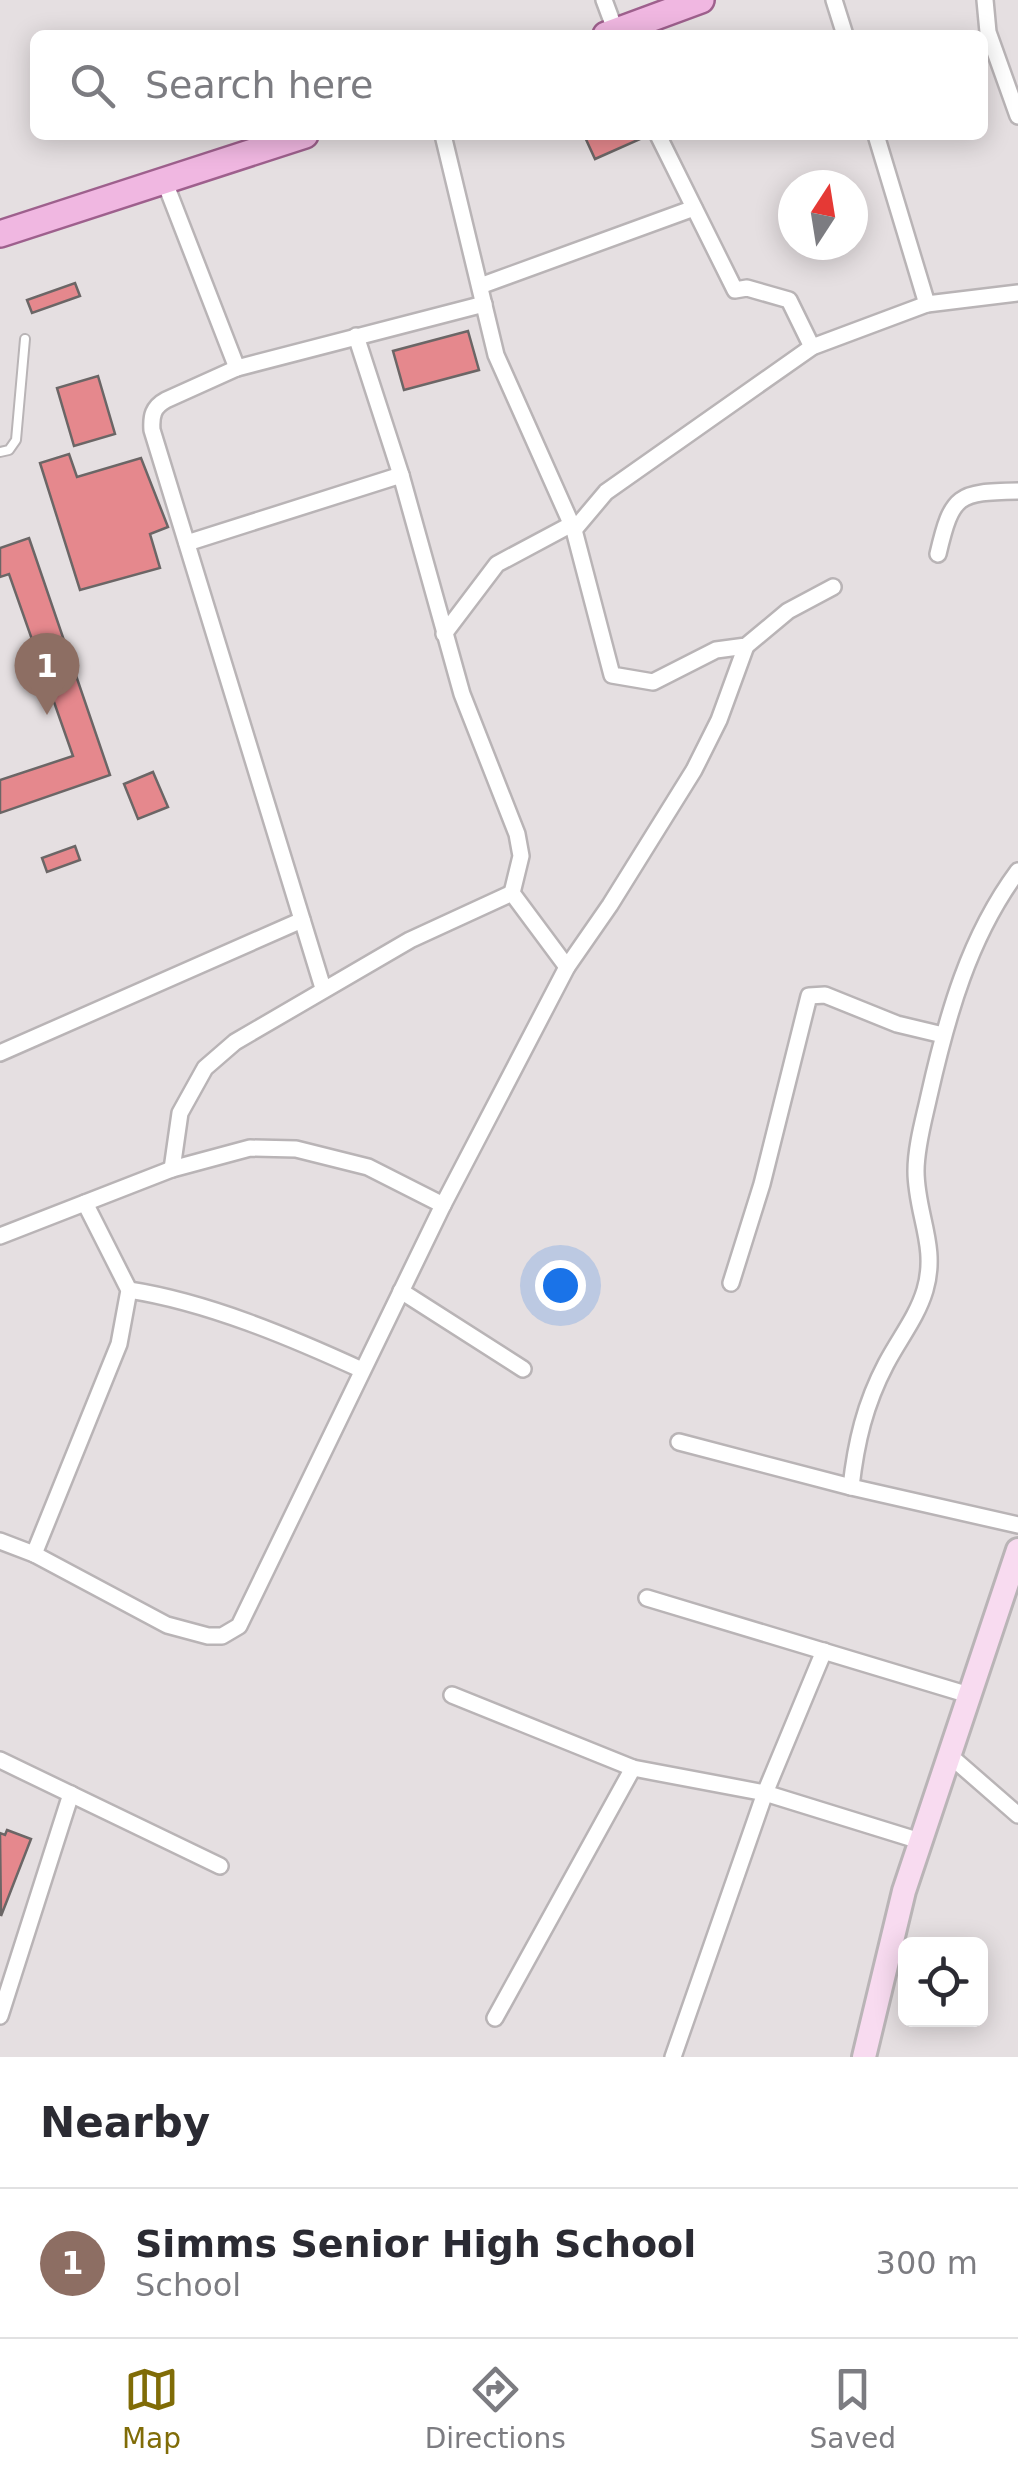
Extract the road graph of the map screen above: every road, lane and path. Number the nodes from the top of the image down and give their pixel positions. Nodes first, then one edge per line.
1 (701, 0) edge
2 (834, 0) edge
3 (986, 0) edge
4 (609, 2) edge
5 (612, 30) edge
6 (622, 30) edge
7 (843, 30) edge
8 (988, 30) edge
9 (988, 32) edge
10 (1018, 116) edge
11 (289, 140) edge
12 (445, 140) edge
13 (660, 140) edge
14 (878, 140) edge
15 (164, 180) junction
16 (694, 208) junction
17 (0, 234) edge
18 (480, 286) junction
19 (1018, 293) edge
20 (484, 304) junction
21 (927, 304) junction
22 (356, 336) junction
23 (26, 339) dead end
24 (812, 346) junction
25 (237, 368) junction
26 (0, 452) edge
27 (401, 475) junction
28 (1018, 491) edge
29 (573, 527) junction
30 (188, 543) junction
31 (938, 554) dead end
32 (833, 587) dead end
33 (444, 634) junction
34 (746, 646) junction
35 (1018, 871) edge
36 (512, 893) junction
37 (302, 920) junction
38 (567, 967) junction
39 (323, 988) junction
40 (943, 1036) junction
41 (0, 1053) edge
42 (172, 1169) junction
43 (85, 1203) junction
44 (442, 1204) junction
45 (0, 1236) edge
46 (731, 1283) dead end
47 (129, 1290) junction
48 (401, 1291) junction
49 (522, 1369) dead end
50 (362, 1370) junction
51 (680, 1442) dead end
52 (851, 1487) junction
53 (1018, 1525) edge
54 (0, 1541) edge
55 (1018, 1550) edge
56 (34, 1554) junction
57 (648, 1598) dead end
58 (824, 1651) junction
59 (452, 1695) dead end
60 (969, 1695) junction
61 (948, 1754) junction
62 (0, 1760) edge
63 (633, 1768) junction
64 (765, 1793) junction
65 (71, 1794) junction
66 (1018, 1815) edge
67 (920, 1840) junction
68 (220, 1866) dead end
69 (0, 1964) edge
70 (17, 1969) junction
71 (0, 2016) edge
72 (495, 2018) dead end
73 (673, 2057) edge
74 (864, 2057) edge

1 - 6 main road
2 - 7 street
3 - 8 street
4 - 5 street
9 - 10 street
11 - 15 main road
12 - 18 street
13 - 16 street
14 - 21 street
15 - 17 main road
15 - 25 street
16 - 18 street
16 - 24 street
18 - 20 street
19 - 21 street
20 - 22 street
20 - 29 street
21 - 24 street
22 - 25 street
22 - 27 street
23 - 26 lane
24 - 29 street
25 - 30 street
27 - 30 street
27 - 33 street
28 - 31 street
29 - 33 street
29 - 34 street
30 - 37 street
32 - 34 street
33 - 36 street
34 - 38 street
35 - 40 street
36 - 38 street
36 - 39 street
37 - 39 street
37 - 41 street
38 - 44 street
39 - 42 street
40 - 46 street
40 - 52 street
42 - 43 street
42 - 44 street
43 - 45 street
43 - 47 street
44 - 48 street
47 - 50 street
47 - 56 street
48 - 49 street
48 - 50 street
50 - 56 street
51 - 52 street
52 - 53 street
54 - 56 street
55 - 60 street
57 - 58 street
58 - 60 street
58 - 64 street
59 - 63 street
60 - 61 street
61 - 66 street
61 - 67 street
62 - 65 street
63 - 64 street
63 - 72 street
64 - 67 street
64 - 73 street
65 - 68 street
65 - 70 street
67 - 74 street
69 - 70 street
70 - 71 street

